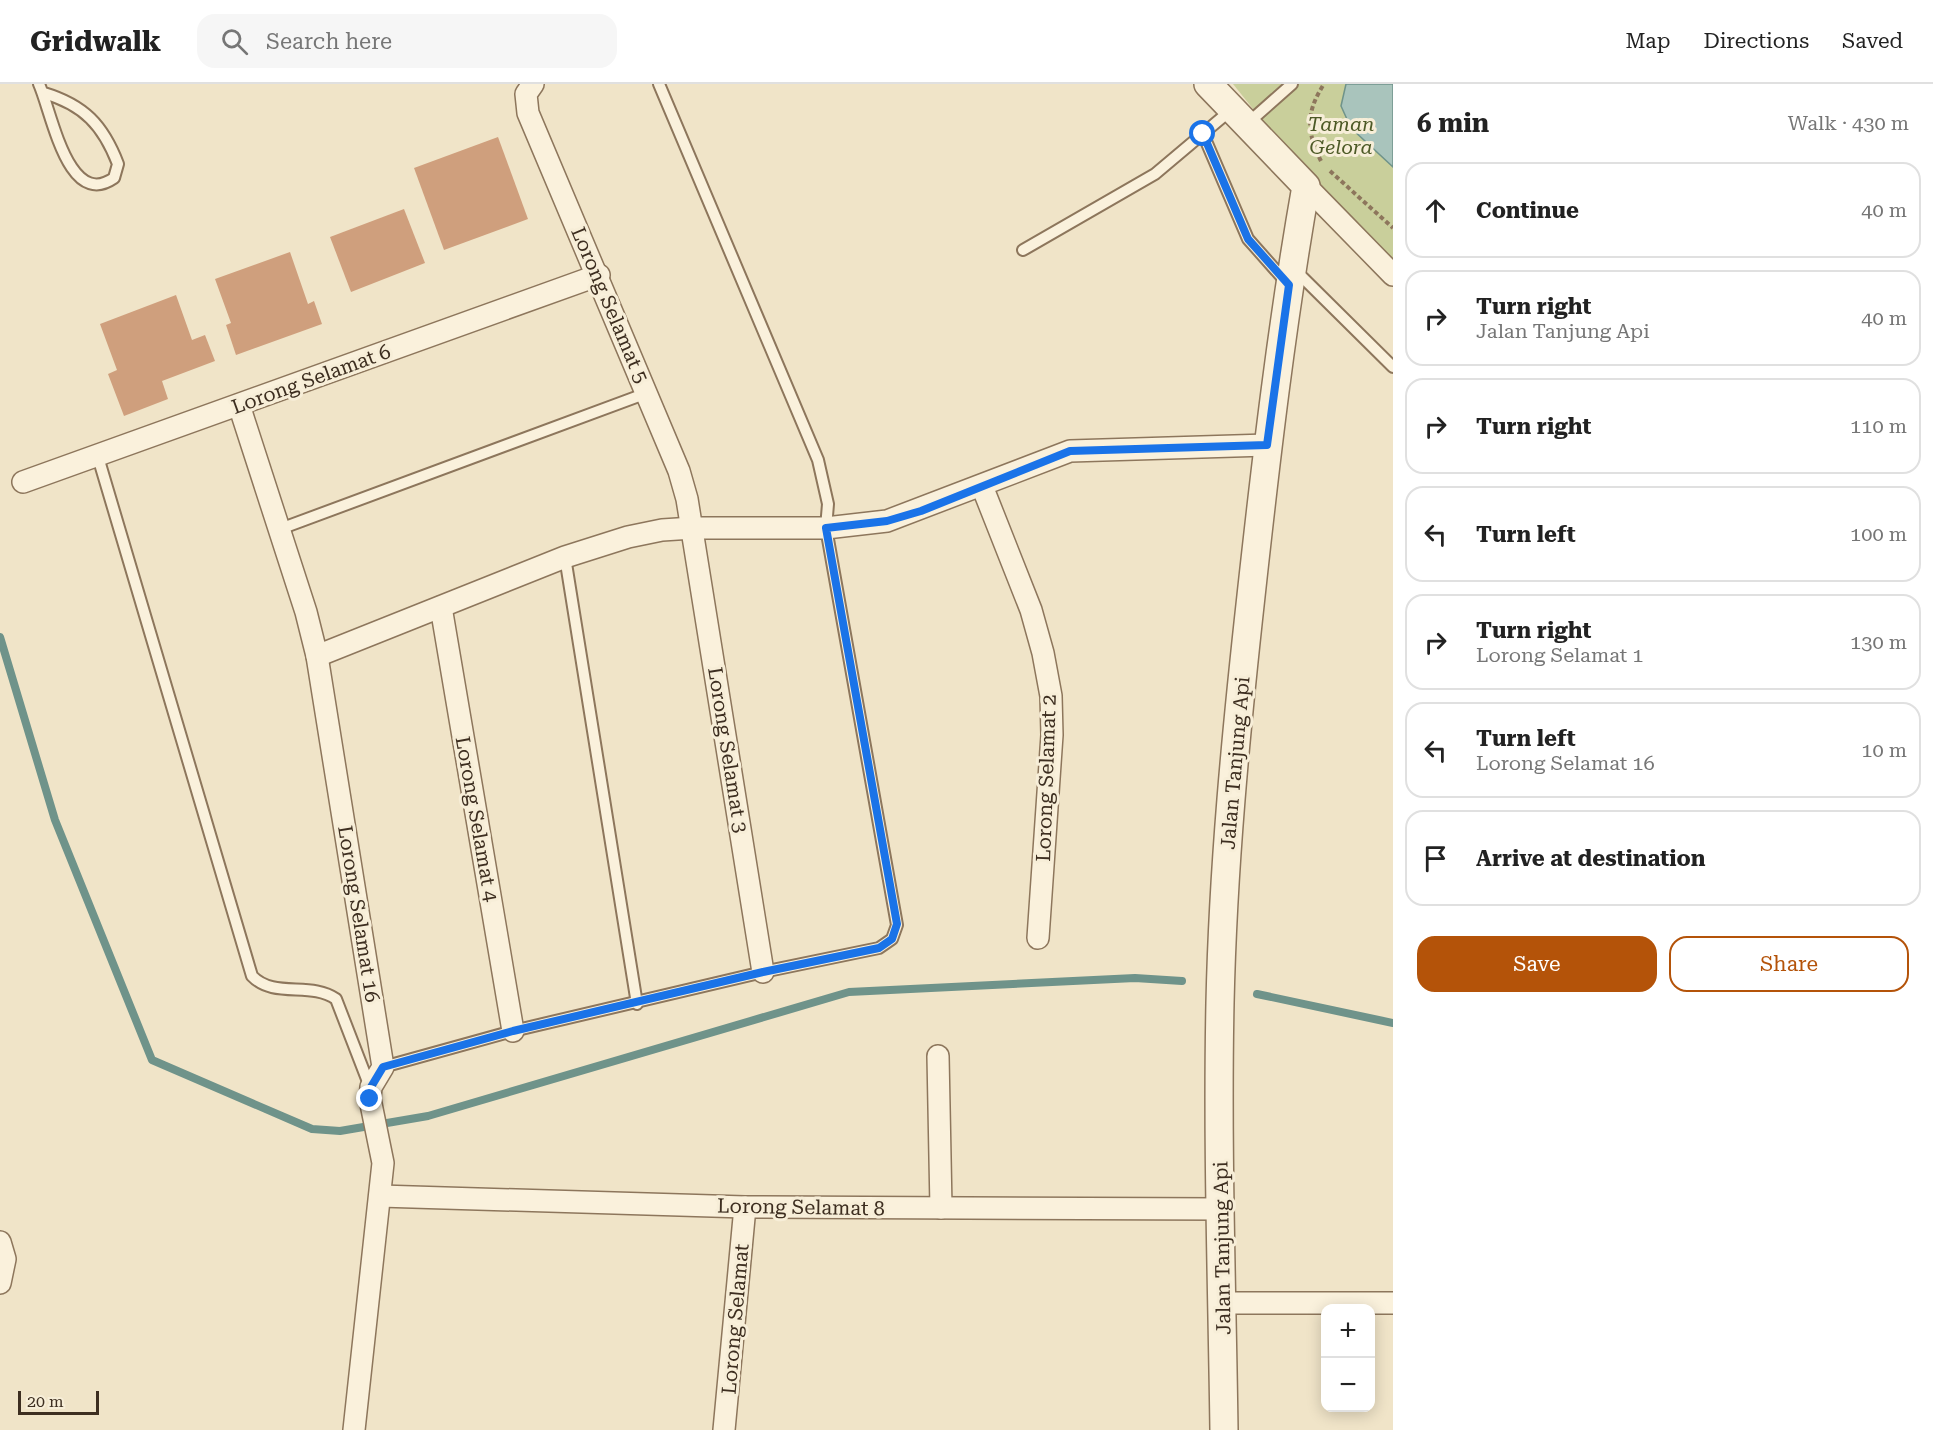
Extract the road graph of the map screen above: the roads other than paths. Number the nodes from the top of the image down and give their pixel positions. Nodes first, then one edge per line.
1 (532, 84) edge
2 (659, 84) edge
3 (1208, 84) edge
4 (1293, 84) edge
5 (41, 89) edge
6 (1240, 115) junction
7 (1203, 134) junction
8 (1306, 186) junction
9 (1023, 250) dead end
10 (1393, 274) edge
11 (598, 275) junction
12 (1291, 276) junction
13 (1393, 367) edge
14 (647, 393) junction
15 (239, 405) junction
16 (1267, 445) junction
17 (98, 457) junction
18 (23, 482) dead end
19 (982, 486) junction
20 (693, 528) junction
21 (826, 528) junction
22 (280, 529) junction
23 (565, 557) junction
24 (441, 607) junction
25 (317, 656) junction
26 (1038, 938) dead end
27 (763, 972) junction
28 (637, 1004) junction
29 (513, 1031) junction
30 (938, 1056) dead end
31 (383, 1067) junction
32 (371, 1087) junction
33 (380, 1196) junction
34 (745, 1207) junction
35 (941, 1208) junction
36 (1222, 1209) junction
37 (0, 1242) edge
38 (0, 1283) edge
39 (1222, 1303) junction
40 (1393, 1303) edge
41 (354, 1430) edge
42 (724, 1430) edge
43 (1224, 1430) edge

1 - 11 street, Lorong Selamat 5
2 - 21 lane
3 - 6 street
4 - 6 lane
5 - 5 lane
6 - 7 lane
6 - 8 street
7 - 9 lane
7 - 12 lane
8 - 10 street
8 - 12 street, Jalan Tanjung Api
11 - 14 street, Lorong Selamat 5
11 - 15 street, Lorong Selamat 6
12 - 13 lane
12 - 16 street, Jalan Tanjung Api
14 - 20 street, Lorong Selamat 5
14 - 22 lane
15 - 17 street, Lorong Selamat 6
15 - 22 street, Lorong Selamat 16
16 - 19 street
16 - 36 street, Jalan Tanjung Api
17 - 18 street, Lorong Selamat 6
17 - 32 lane
19 - 21 street
19 - 26 street, Lorong Selamat 2
20 - 21 street
20 - 23 street
20 - 27 street, Lorong Selamat 3
21 - 27 lane
22 - 25 street, Lorong Selamat 16
23 - 24 street
23 - 28 lane
24 - 25 street
24 - 29 street, Lorong Selamat 4
25 - 31 street, Lorong Selamat 16
27 - 28 lane
28 - 29 lane
29 - 31 lane
30 - 35 street
31 - 32 street
32 - 33 street
33 - 34 street, Lorong Selamat 8
33 - 41 street
34 - 35 street, Lorong Selamat 8
34 - 42 street, Lorong Selamat
35 - 36 street, Lorong Selamat 8
36 - 39 street, Jalan Tanjung Api
37 - 38 street
39 - 40 street
39 - 43 street, Jalan Tanjung Api

